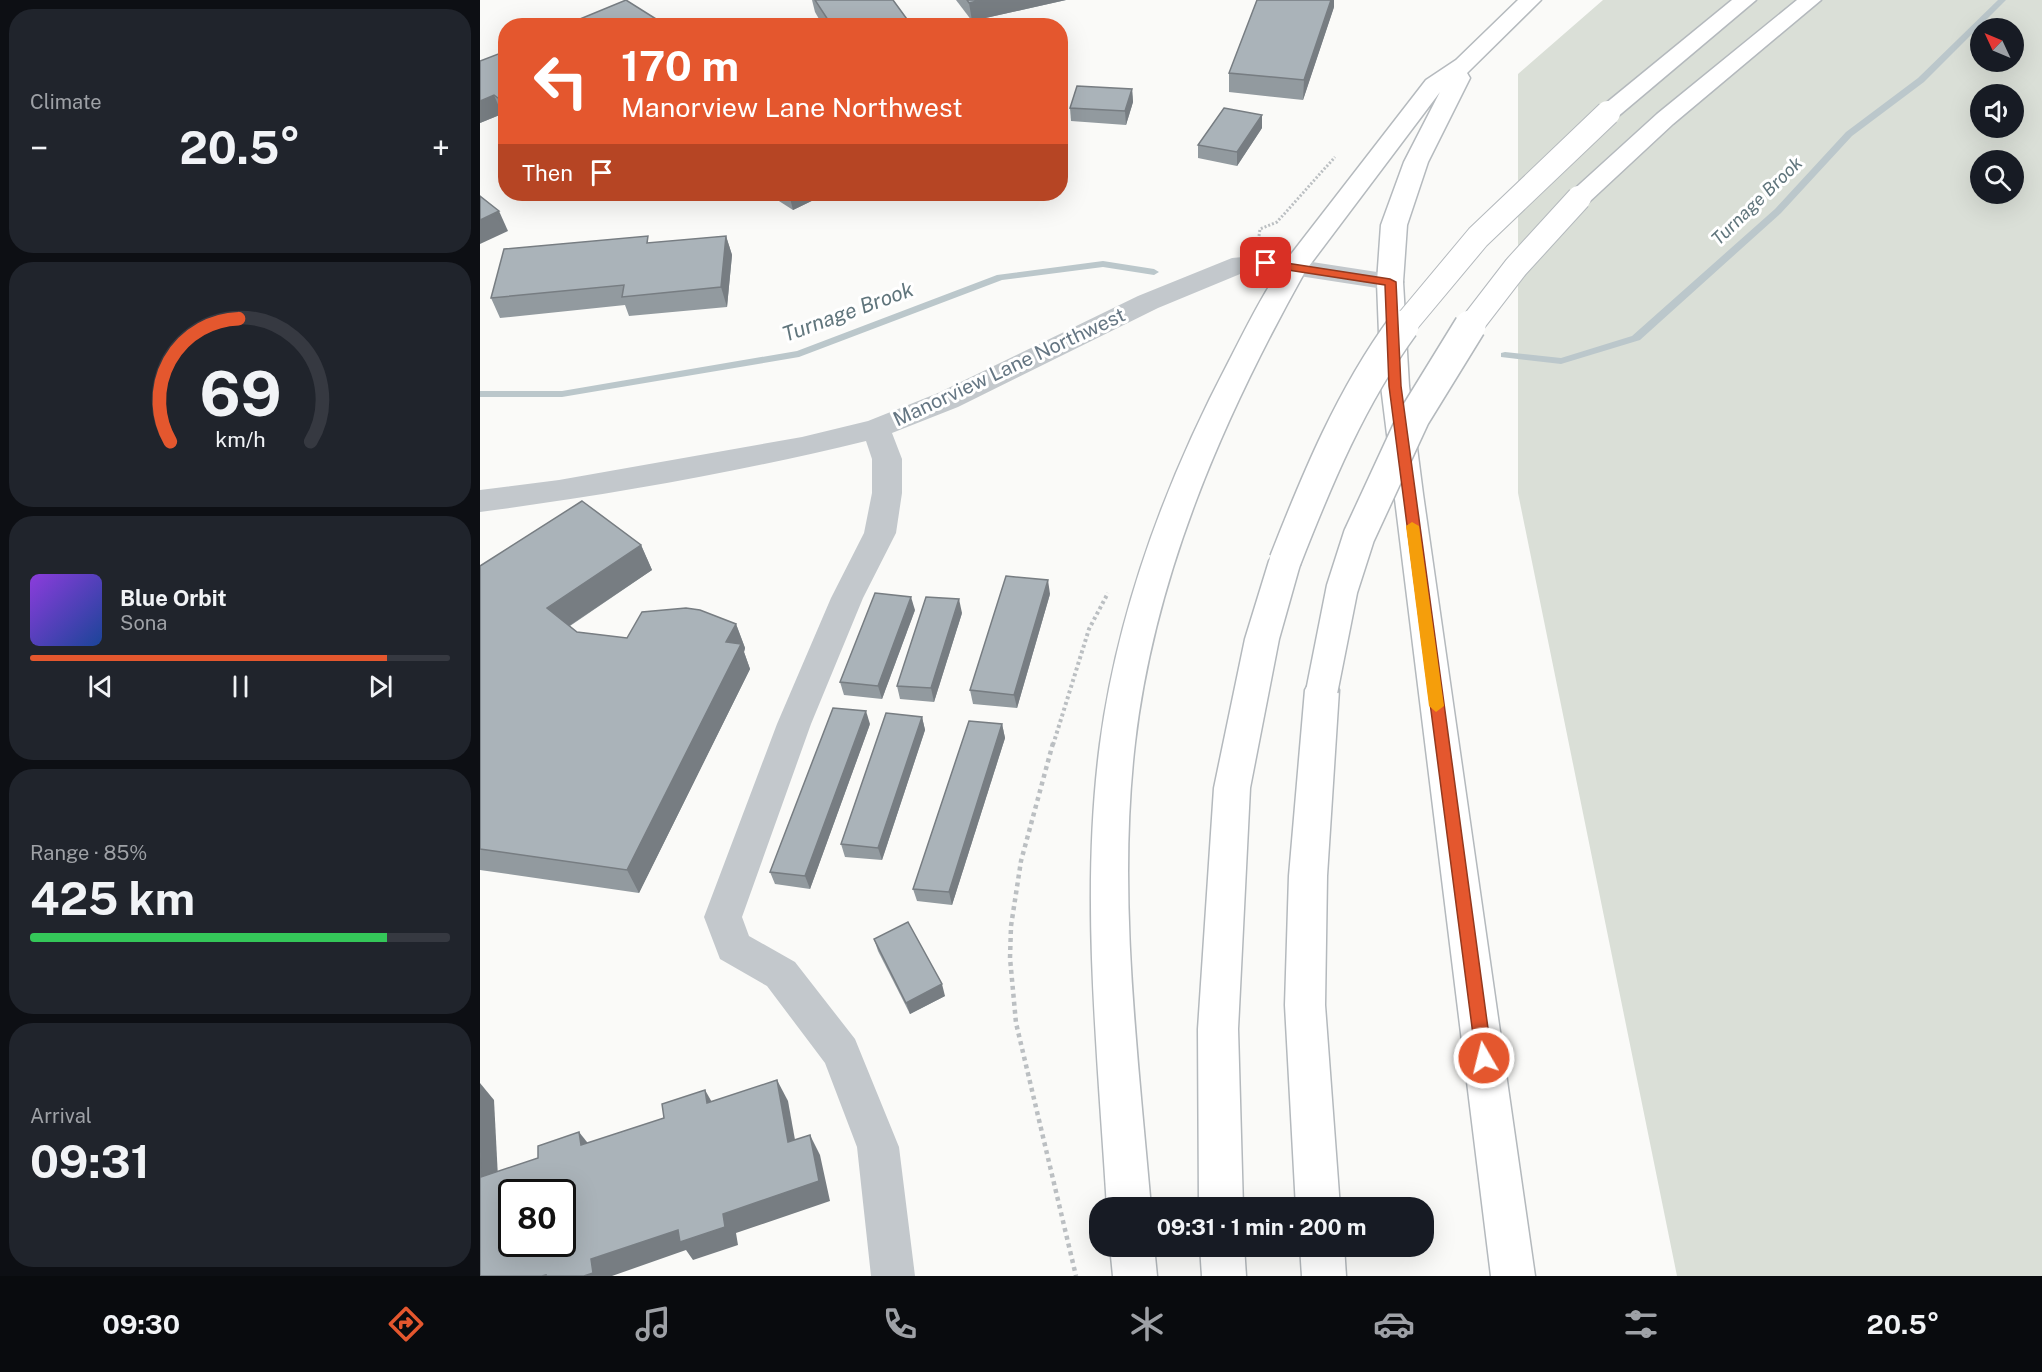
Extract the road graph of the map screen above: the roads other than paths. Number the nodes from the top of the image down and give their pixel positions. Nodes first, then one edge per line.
1 (1530, 0) edge
2 (1745, 0) edge
3 (1810, 0) edge
4 (1464, 65) junction
5 (1294, 268) junction
6 (1390, 282) junction
7 (876, 429) junction
8 (480, 501) edge
9 (1127, 1197) edge
10 (1221, 1197) edge
11 (1317, 1197) edge
12 (1133, 1257) edge
13 (1223, 1257) edge
14 (1323, 1257) edge
15 (893, 1276) edge
16 (1135, 1276) edge
17 (1224, 1276) edge
18 (1324, 1276) edge
19 (1513, 1276) edge

1 - 4 main road
2 - 10 main road, bridge
3 - 11 main road, bridge
4 - 5 main road
4 - 6 main road
5 - 6 street, Manorview Lane Northwest
5 - 7 street, Manorview Lane Northwest
5 - 9 main road
6 - 19 main road
7 - 8 street, Manorview Lane Northwest
7 - 15 street
12 - 16 main road
13 - 17 main road
14 - 18 main road

